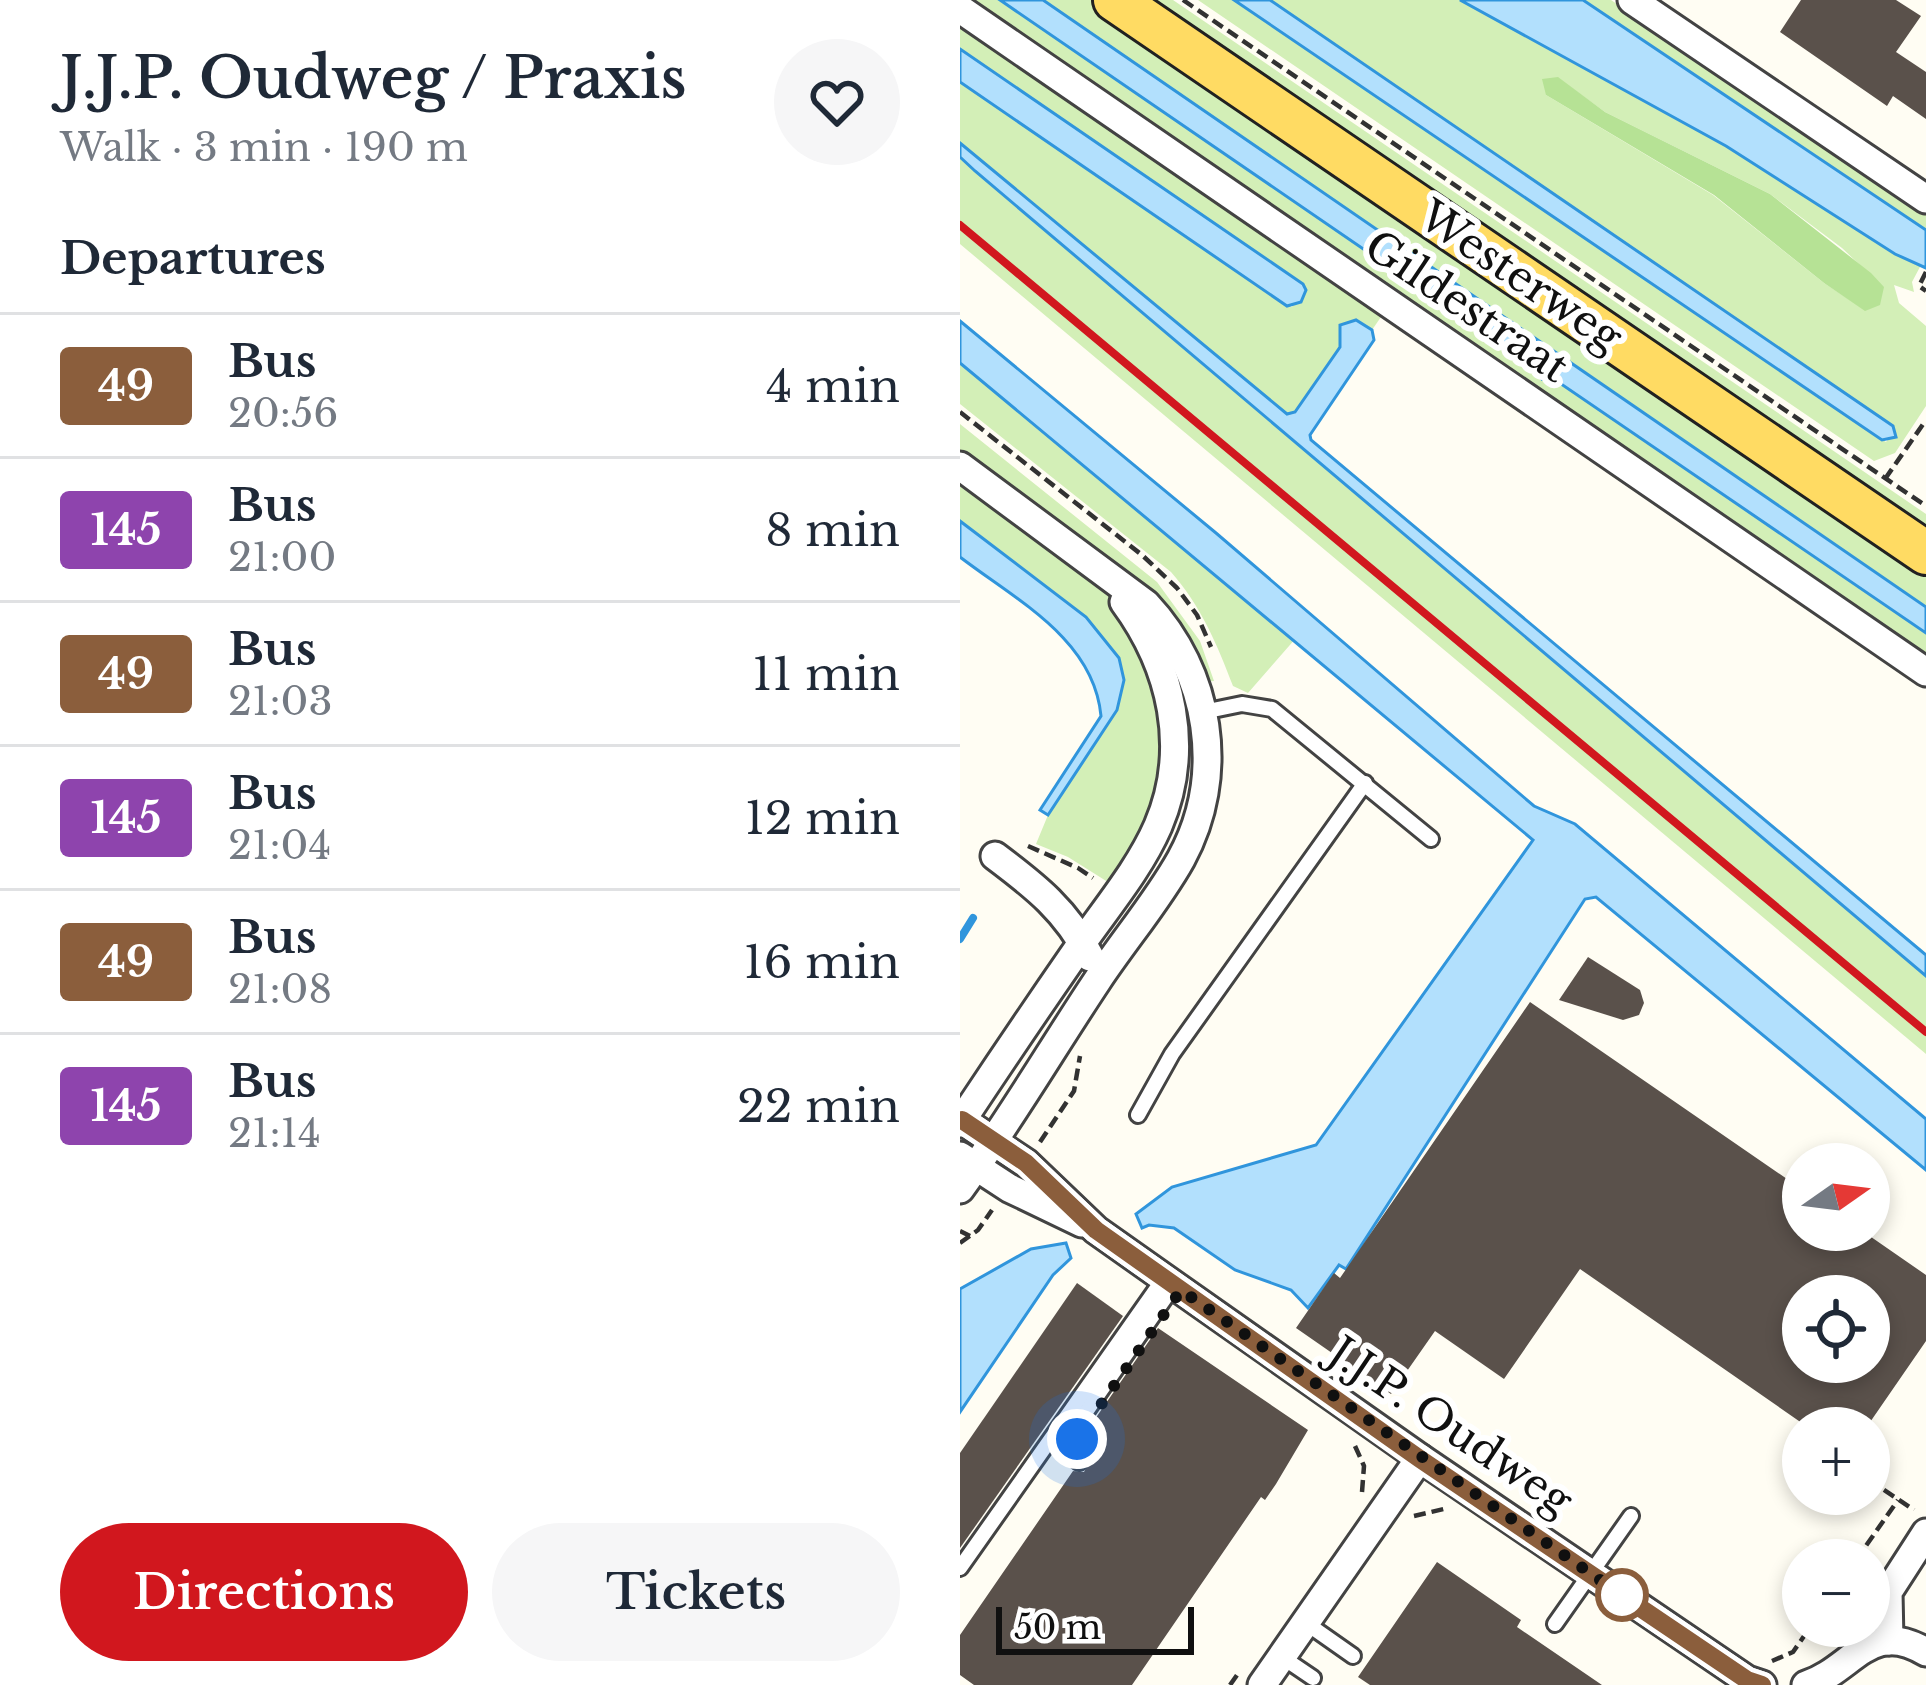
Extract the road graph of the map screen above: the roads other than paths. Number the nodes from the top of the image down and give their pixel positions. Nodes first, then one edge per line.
1 (1115, 0) edge
2 (1633, 0) edge
3 (960, 9) edge
4 (1926, 199) edge
5 (960, 466) edge
6 (1926, 553) edge
7 (1102, 572) junction
8 (1926, 672) edge
9 (1203, 712) junction
10 (1365, 782) junction
11 (1431, 839) dead end
12 (1004, 848) road end
13 (1082, 942) junction
14 (1100, 977) junction
15 (1138, 1115) dead end
16 (961, 1122) edge
17 (993, 1142) junction
18 (965, 1171) edge
19 (1096, 1230) junction
20 (1173, 1284) junction
21 (1084, 1455) dead end
22 (1420, 1459) junction
23 (1631, 1516) dead end
24 (1926, 1533) edge
25 (960, 1568) edge
26 (1589, 1573) junction
27 (1890, 1589) edge
28 (1306, 1623) junction
29 (1555, 1624) dead end
30 (1890, 1641) edge
31 (1867, 1647) edge
32 (1926, 1652) edge
33 (1353, 1656) dead end
34 (1282, 1657) junction
35 (1253, 1675) edge
36 (1313, 1678) dead end
37 (1762, 1685) edge
38 (1806, 1685) edge

1 - 6 main road, Westerweg
2 - 4 street
3 - 8 street, Gildestraat
5 - 7 street
7 - 9 street
7 - 13 street
9 - 10 lane
9 - 14 street
10 - 11 lane
10 - 15 lane
12 - 13 street
13 - 14 street
13 - 16 street
14 - 17 street
16 - 17 street, J.J.P. Oudweg
17 - 18 street
17 - 19 street, J.J.P. Oudweg
18 - 19 street, J.J.P. Oudweg
19 - 20 street, J.J.P. Oudweg
20 - 21 lane
20 - 22 street, J.J.P. Oudweg
20 - 25 lane
22 - 26 street, J.J.P. Oudweg
22 - 28 street
23 - 26 lane
24 - 27 street
26 - 29 lane
26 - 37 street, J.J.P. Oudweg
28 - 33 lane
28 - 34 street
30 - 32 street
31 - 38 street
34 - 35 street
34 - 36 lane

